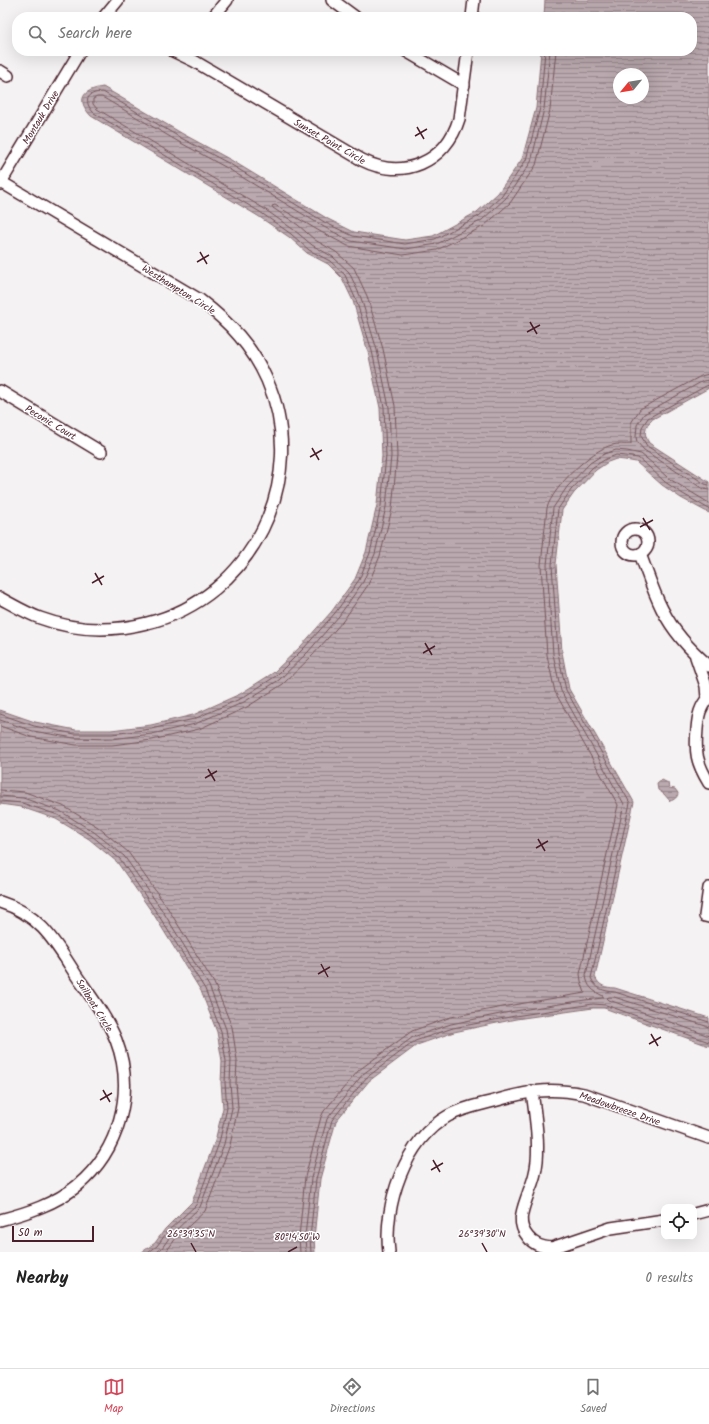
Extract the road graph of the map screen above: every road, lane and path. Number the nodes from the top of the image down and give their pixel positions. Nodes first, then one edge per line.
1 (118, 0) edge
2 (228, 0) edge
3 (334, 0) edge
4 (474, 0) edge
5 (108, 12) edge
6 (217, 12) edge
7 (349, 12) edge
8 (473, 12) edge
9 (77, 56) edge
10 (188, 56) edge
11 (415, 56) edge
12 (467, 56) edge
13 (464, 85) junction
14 (1, 183) edge
15 (0, 391) edge
16 (101, 452) dead end
17 (640, 554) dead end
18 (0, 598) edge
19 (695, 654) junction
20 (709, 666) edge
21 (708, 698) edge
22 (709, 783) edge
23 (709, 888) edge
24 (0, 902) edge
25 (709, 917) edge
26 (532, 1091) junction
27 (709, 1138) edge
28 (709, 1210) edge
29 (697, 1213) edge
30 (0, 1220) edge
31 (661, 1220) edge
32 (389, 1252) edge

1 - 5 street
2 - 6 street
3 - 7 street
4 - 8 street
9 - 14 street, Montauk Drive
10 - 13 street, Sunset Point Circle
11 - 13 street
12 - 13 street, Sunset Point Circle
14 - 18 street, Westhampton Circle
15 - 16 street, Peconic Court
17 - 19 street
19 - 20 street
19 - 21 street
21 - 22 street
23 - 25 street
24 - 30 street, Sailboat Circle
26 - 27 street, Meadowbreeze Drive
26 - 31 street
26 - 32 street, Meadowbreeze Drive
28 - 29 street

